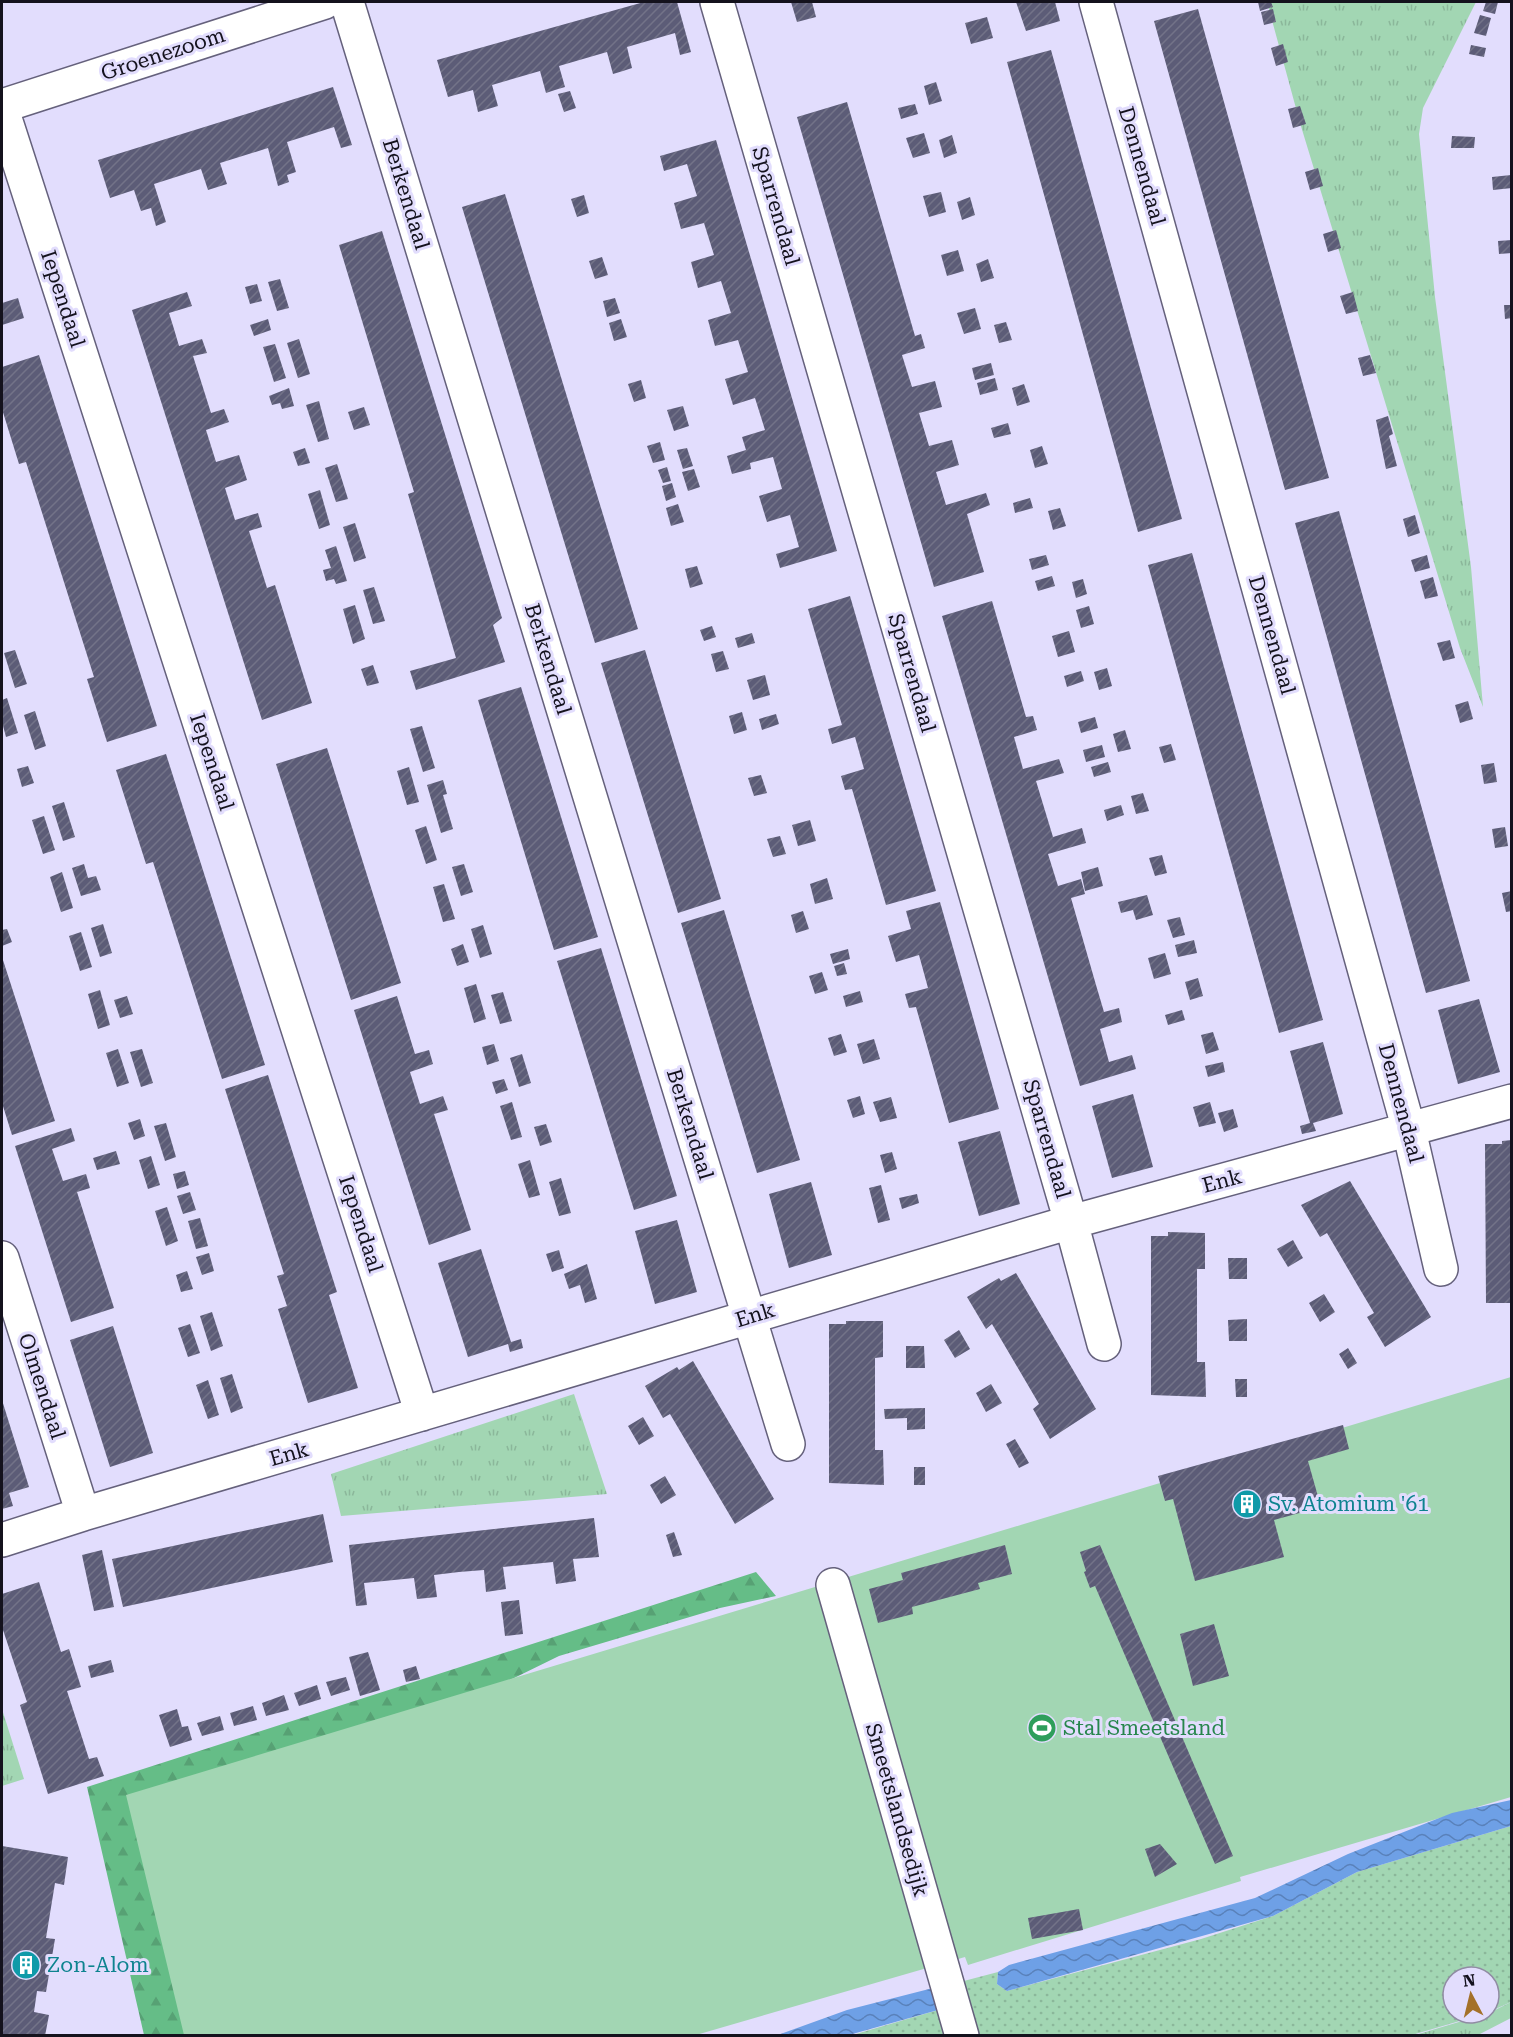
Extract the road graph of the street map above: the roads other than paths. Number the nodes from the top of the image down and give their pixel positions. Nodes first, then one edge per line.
1 (325, 2) edge
2 (347, 2) edge
3 (717, 2) edge
4 (1096, 2) edge
5 (2, 108) edge
6 (1512, 1101) edge
7 (1409, 1130) junction
8 (1071, 1222) junction
9 (2, 1258) edge
10 (1441, 1269) dead end
11 (749, 1316) junction
12 (1104, 1344) dead end
13 (422, 1414) junction
14 (788, 1444) dead end
15 (83, 1514) junction
16 (2, 1540) edge
17 (833, 1585) dead end
18 (962, 2036) edge

1 - 5 street, Groenezoom
2 - 11 street, Berkendaal
3 - 8 street, Sparrendaal
4 - 7 street, Dennendaal
5 - 13 street, Iependaal
6 - 7 street, Enk
7 - 8 street, Enk
7 - 10 street, Dennendaal
8 - 11 street, Enk
8 - 12 street, Sparrendaal
9 - 15 street, Olmendaal
11 - 13 street, Enk
11 - 14 street
13 - 15 street, Enk
15 - 16 street, Enk
17 - 18 street, Smeetslandsedijk

